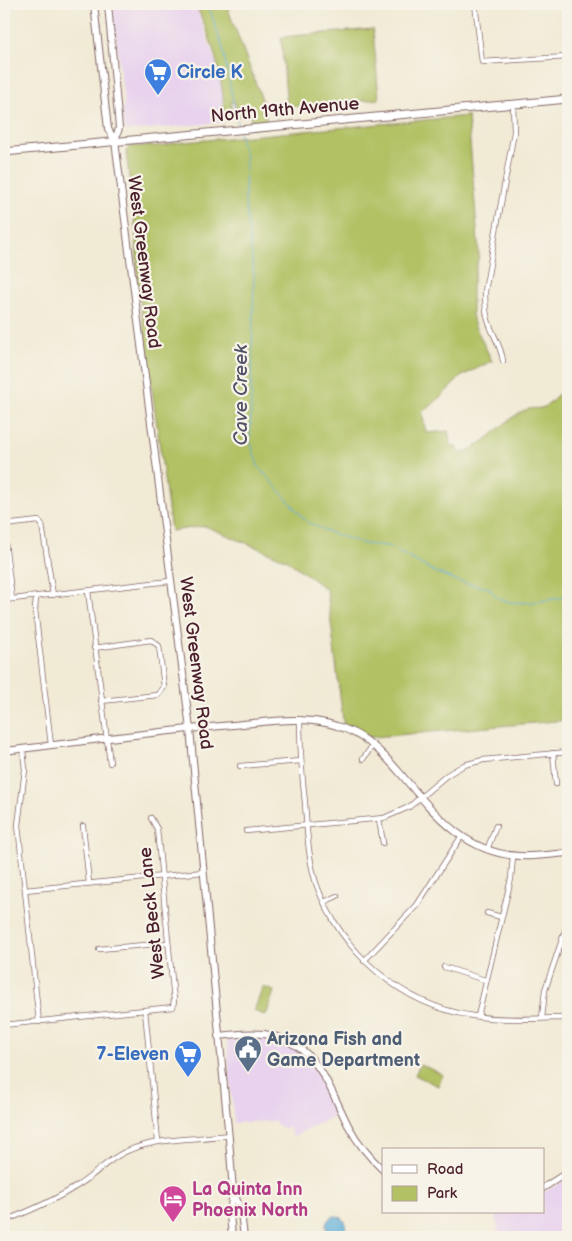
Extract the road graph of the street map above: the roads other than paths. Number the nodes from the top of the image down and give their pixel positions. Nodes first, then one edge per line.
1 (94, 4) edge
2 (108, 4) edge
3 (476, 4) edge
4 (568, 57) edge
5 (568, 99) edge
6 (513, 104) junction
7 (114, 141) junction
8 (4, 152) edge
9 (503, 361) dead end
10 (4, 525) edge
11 (4, 534) edge
12 (170, 581) junction
13 (88, 591) junction
14 (53, 595) junction
15 (36, 597) junction
16 (12, 599) junction
17 (4, 600) edge
18 (94, 648) junction
19 (101, 701) junction
20 (300, 720) junction
21 (190, 729) junction
22 (106, 739) junction
23 (374, 745) junction
24 (51, 746) junction
25 (23, 749) junction
26 (4, 751) edge
27 (568, 752) edge
28 (553, 753) junction
29 (363, 759) dead end
30 (301, 761) junction
31 (110, 763) dead end
32 (240, 766) dead end
33 (556, 784) dead end
34 (421, 797) junction
35 (151, 818) dead end
36 (379, 819) junction
37 (83, 826) dead end
38 (307, 826) junction
39 (496, 826) dead end
40 (246, 831) dead end
41 (461, 837) junction
42 (383, 843) dead end
43 (487, 850) junction
44 (568, 853) edge
45 (514, 856) junction
46 (203, 872) junction
47 (162, 876) junction
48 (89, 883) junction
49 (25, 890) junction
50 (338, 896) dead end
51 (324, 902) junction
52 (487, 913) dead end
53 (501, 917) junction
54 (568, 922) edge
55 (168, 942) junction
56 (98, 949) dead end
57 (364, 961) junction
58 (444, 967) dead end
59 (485, 980) junction
60 (145, 1011) junction
61 (478, 1016) junction
62 (542, 1018) junction
63 (568, 1018) edge
64 (39, 1022) junction
65 (4, 1025) edge
66 (218, 1036) junction
67 (228, 1135) junction
68 (158, 1141) junction
69 (382, 1169) edge
70 (568, 1172) edge
71 (544, 1187) edge
72 (233, 1191) junction
73 (4, 1220) edge
74 (232, 1237) edge
75 (244, 1237) edge

1 - 7 main road, West Greenway Road
2 - 7 main road, West Greenway Road
3 - 4 street
5 - 6 main road, North 19th Avenue
6 - 7 main road, North 19th Avenue
6 - 9 street
7 - 8 main road, North 19th Avenue
7 - 12 main road, West Greenway Road
10 - 14 street
11 - 16 street
12 - 13 street
12 - 21 main road, West Greenway Road
13 - 14 street
13 - 18 street
14 - 15 street
15 - 16 street
15 - 24 street
16 - 17 street
18 - 19 street
18 - 19 street
19 - 22 street
20 - 21 main road
20 - 23 main road
20 - 30 street
21 - 22 main road
21 - 46 main road, West Greenway Road
22 - 24 main road
22 - 31 street
23 - 29 street
23 - 34 main road
24 - 25 main road
25 - 26 main road
25 - 49 street
27 - 28 street
28 - 33 street
28 - 34 street
30 - 32 street
30 - 38 street
34 - 36 street
34 - 41 main road
35 - 47 street, West Beck Lane
36 - 38 street
36 - 42 street
37 - 48 street
38 - 40 street
38 - 51 street
39 - 43 street
41 - 43 main road
41 - 57 street
43 - 45 main road
44 - 45 main road
45 - 53 street
46 - 47 street
46 - 66 main road, West Greenway Road
47 - 48 street
47 - 55 street, West Beck Lane
48 - 49 street
49 - 64 street
50 - 51 street
51 - 57 street
52 - 53 street
53 - 59 street
54 - 62 street
55 - 56 street
55 - 60 street, West Beck Lane
57 - 61 street
58 - 59 street
59 - 61 street
60 - 64 street
60 - 68 street
61 - 62 street
62 - 63 street
64 - 65 street
66 - 67 main road, West Greenway Road
66 - 69 main road
67 - 68 street
67 - 72 main road, West Greenway Road
68 - 73 street
70 - 71 main road
72 - 74 main road, West Greenway Road
72 - 75 main road, West Greenway Road

